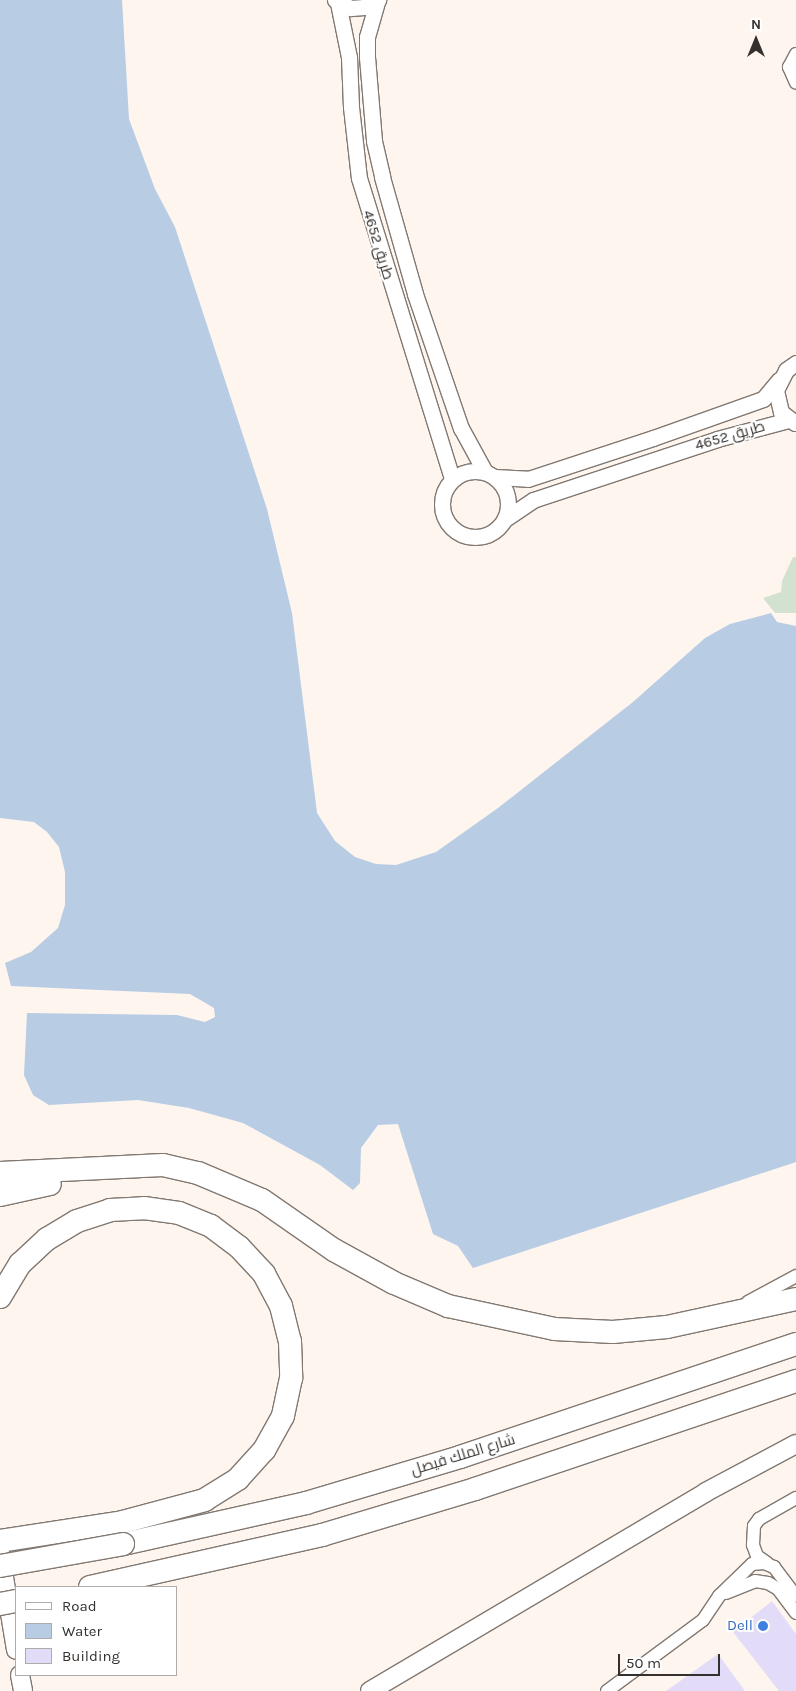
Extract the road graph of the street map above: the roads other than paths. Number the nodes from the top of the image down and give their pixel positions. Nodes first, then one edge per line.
1 (337, 1) edge
2 (378, 1) edge
3 (796, 54) edge
4 (796, 83) edge
5 (796, 362) edge
6 (779, 380) junction
7 (792, 422) edge
8 (490, 475) junction
9 (452, 480) junction
10 (505, 519) junction
11 (122, 1168) junction
12 (0, 1173) edge
13 (0, 1195) edge
14 (796, 1276) edge
15 (0, 1297) edge
16 (796, 1299) edge
17 (732, 1314) junction
18 (796, 1344) edge
19 (796, 1382) edge
20 (796, 1444) edge
21 (796, 1498) edge
22 (123, 1533) junction
23 (0, 1541) edge
24 (0, 1553) edge
25 (769, 1564) junction
26 (0, 1566) edge
27 (96, 1586) edge
28 (719, 1596) junction
29 (796, 1596) edge
30 (15, 1601) edge
31 (0, 1604) edge
32 (796, 1613) edge
33 (15, 1644) edge
34 (20, 1676) edge
35 (23, 1691) edge
36 (370, 1691) edge
37 (607, 1691) edge

1 - 2 street
1 - 9 street, طريق 4652
2 - 8 street, طريق 4652
3 - 4 street
5 - 6 street, طريق 4652
6 - 7 street
6 - 8 street, طريق 4652
7 - 10 street, طريق 4652
8 - 9 street
8 - 10 street
9 - 10 street
11 - 12 highway
11 - 13 highway
11 - 17 highway
14 - 17 street
15 - 22 highway
16 - 17 highway
18 - 22 highway, شارع الملك فيصل
19 - 27 highway
20 - 36 main road
21 - 25 street
22 - 23 highway
22 - 26 highway, bridge
24 - 33 main road
25 - 28 street
25 - 29 street
28 - 32 street
28 - 37 street
30 - 31 highway, bridge
34 - 35 main road

